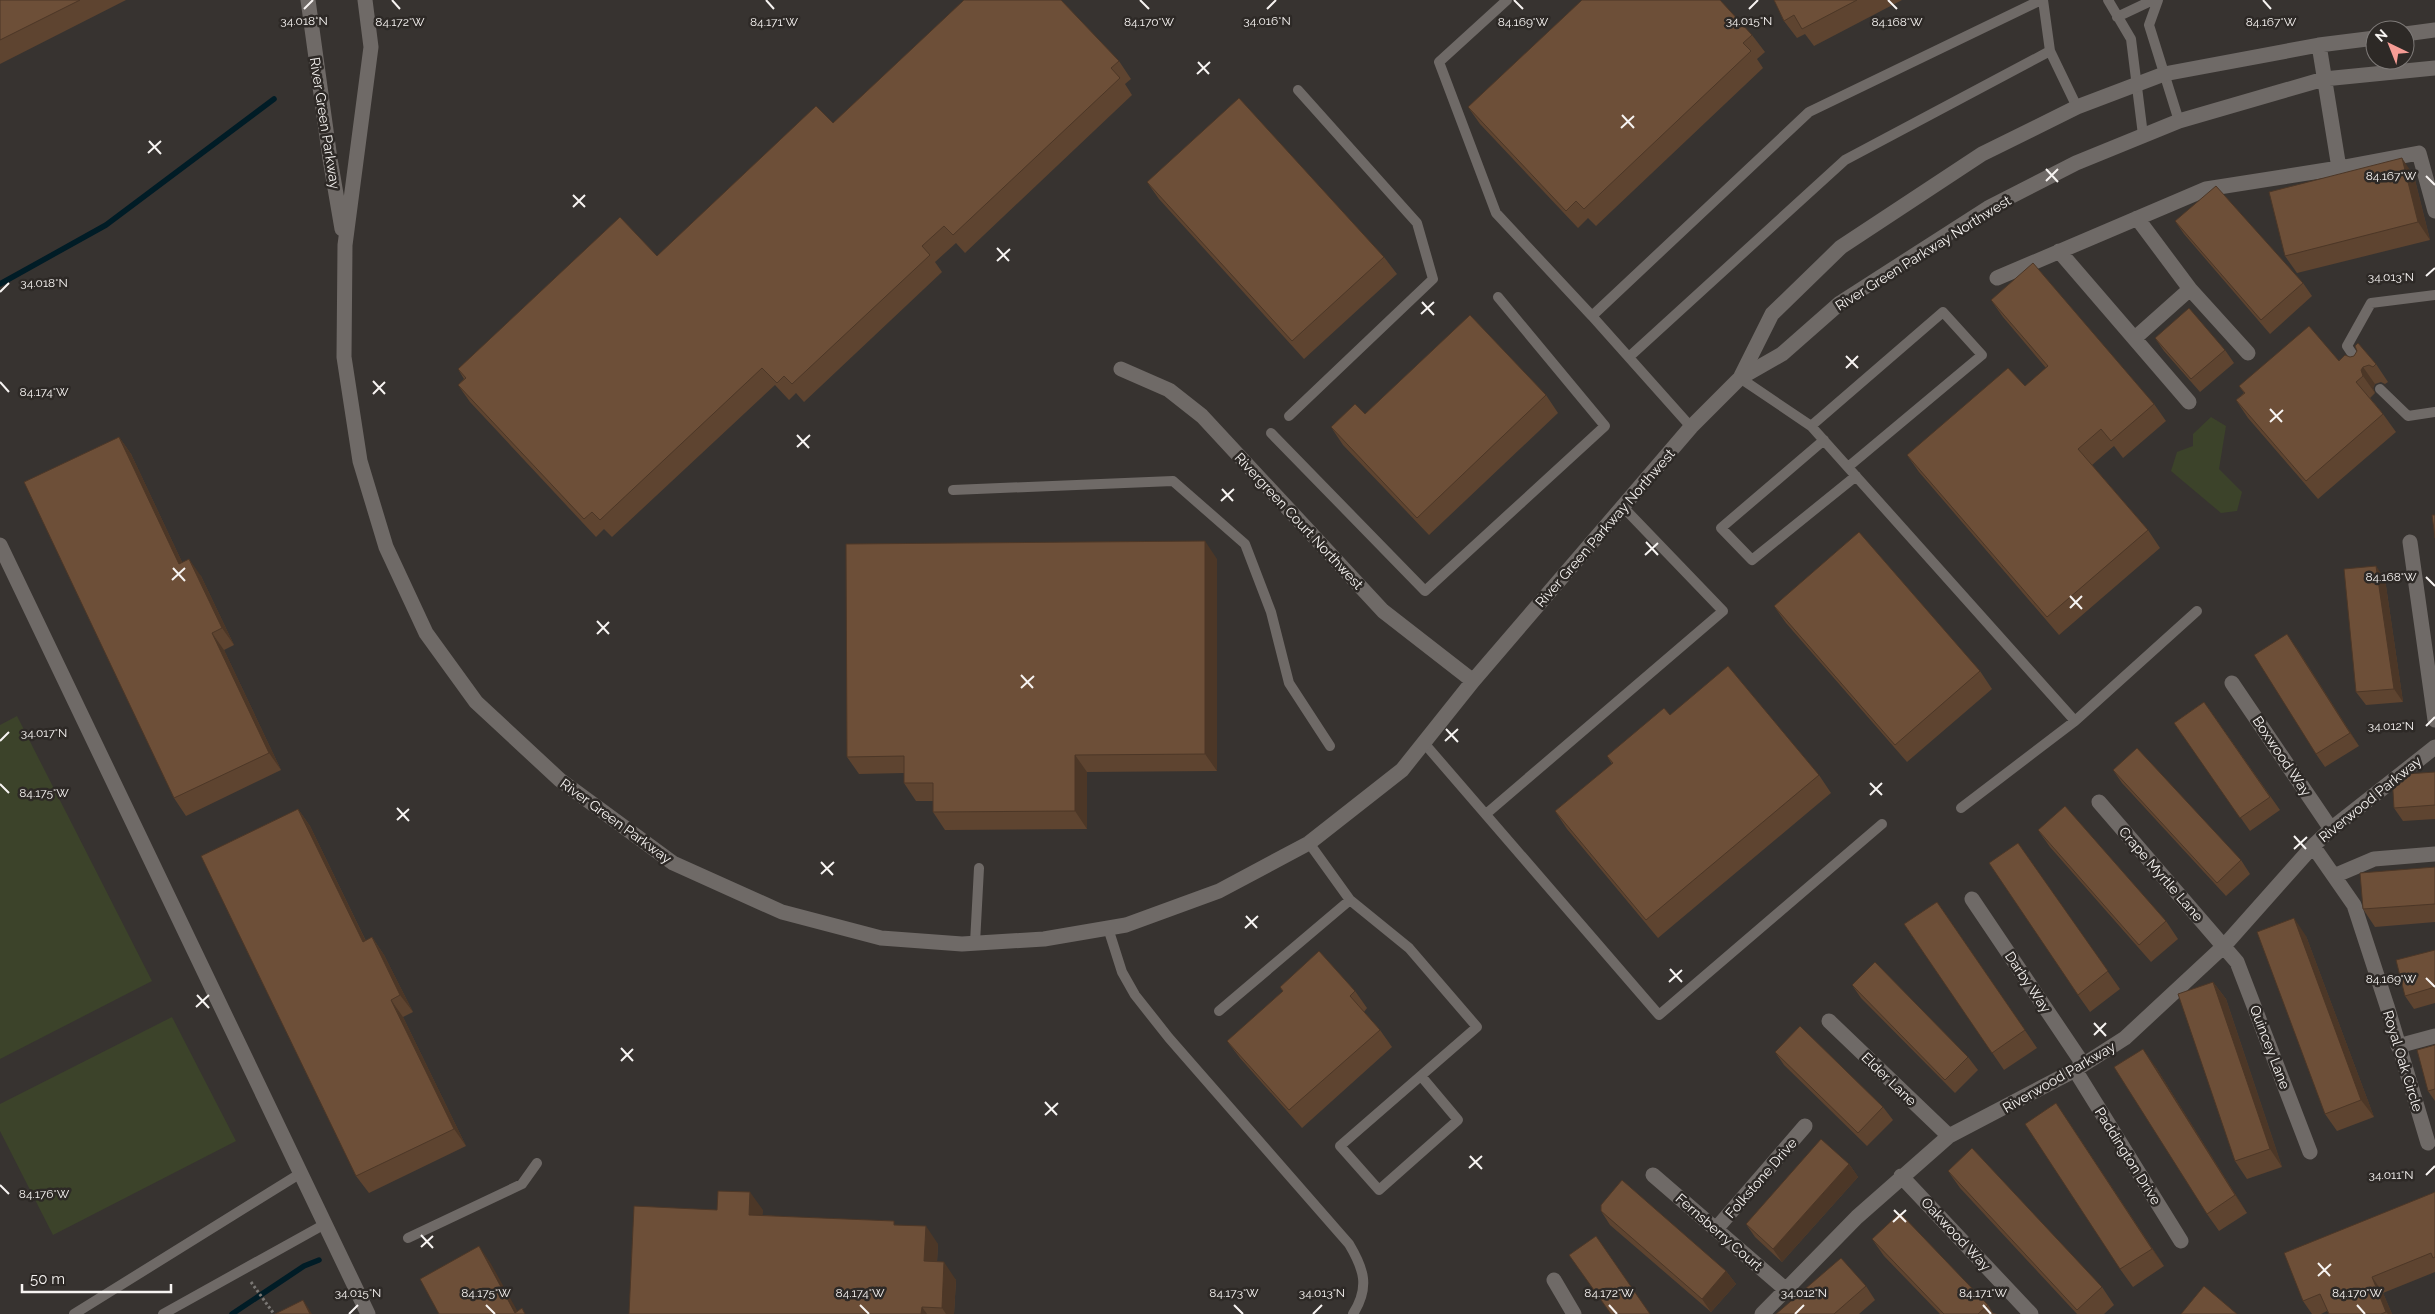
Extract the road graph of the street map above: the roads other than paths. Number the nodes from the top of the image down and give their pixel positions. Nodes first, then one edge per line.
1 (308, 0) edge
2 (365, 0) edge
3 (1507, 0) edge
4 (2042, 0) edge
5 (2108, 0) edge
6 (2153, 0) edge
7 (2158, 0) edge
8 (2117, 16) junction
9 (2435, 30) edge
10 (2415, 33) edge
11 (2365, 39) edge
12 (2319, 45) junction
13 (2050, 51) junction
14 (2435, 68) edge
15 (2164, 74) junction
16 (2324, 79) junction
17 (2136, 84) junction
18 (1298, 90) dead end
19 (2077, 108) junction
20 (2179, 121) junction
21 (2143, 135) junction
22 (2338, 168) junction
23 (2435, 211) edge
24 (2137, 218) junction
25 (345, 245) junction
26 (2060, 251) junction
27 (1997, 278) dead end
28 (2190, 288) junction
29 (2435, 295) edge
30 (1498, 297) dead end
31 (1592, 316) junction
32 (2135, 338) junction
33 (2248, 353) dead end
34 (1629, 357) junction
35 (1121, 368) dead end
36 (2362, 368) edge
37 (1740, 378) junction
38 (2380, 389) dead end
39 (2190, 402) dead end
40 (2435, 412) edge
41 (1289, 416) dead end
42 (1811, 426) junction
43 (1691, 427) junction
44 (1271, 433) dead end
45 (1824, 440) junction
46 (1848, 467) junction
47 (1856, 476) junction
48 (953, 490) dead end
49 (1623, 507) junction
50 (2410, 542) dead end
51 (0, 545) edge
52 (2197, 611) dead end
53 (1473, 681) junction
54 (2232, 684) dead end
55 (2435, 720) edge
56 (2075, 721) junction
57 (1424, 743) junction
58 (1330, 746) dead end
59 (2435, 747) edge
60 (2099, 802) dead end
61 (1961, 808) dead end
62 (1486, 814) junction
63 (1882, 824) dead end
64 (2331, 829) junction
65 (1309, 843) junction
66 (2313, 846) junction
67 (2435, 854) edge
68 (979, 868) dead end
69 (2334, 876) junction
70 (1972, 899) dead end
71 (1350, 900) junction
72 (1108, 928) junction
73 (975, 943) junction
74 (2224, 946) junction
75 (1219, 1011) dead end
76 (1829, 1021) dead end
77 (2435, 1036) edge
78 (2398, 1046) junction
79 (2079, 1067) junction
80 (1421, 1076) junction
81 (1805, 1126) dead end
82 (1949, 1136) junction
83 (2428, 1143) dead end
84 (2310, 1152) dead end
85 (537, 1162) dead end
86 (301, 1173) junction
87 (1653, 1175) dead end
88 (1902, 1176) junction
89 (326, 1224) junction
90 (1716, 1229) junction
91 (408, 1238) dead end
92 (2181, 1241) dead end
93 (1554, 1280) dead end
94 (1785, 1290) junction
95 (74, 1314) edge
96 (163, 1314) edge
97 (368, 1314) edge
98 (1353, 1314) edge
99 (1574, 1314) edge
100 (1762, 1314) edge
101 (2031, 1314) edge

1 - 25 street, River Green Parkway
2 - 25 street, River Green Parkway
3 - 31 lane
4 - 13 lane
4 - 31 lane
5 - 8 lane
6 - 8 lane
7 - 15 lane
8 - 17 lane
9 - 10 street
11 - 12 street, River Green Parkway Northwest
12 - 15 street, River Green Parkway Northwest
12 - 16 street
13 - 19 lane
13 - 34 lane
14 - 16 street, River Green Parkway Northwest
15 - 17 street, River Green Parkway Northwest
15 - 20 lane
16 - 20 street, River Green Parkway Northwest
16 - 22 street
17 - 19 street, River Green Parkway Northwest
17 - 21 lane
18 - 41 lane
19 - 37 street, River Green Parkway Northwest
20 - 21 street, River Green Parkway Northwest
21 - 37 street, River Green Parkway Northwest
22 - 23 street
22 - 24 street
24 - 26 street
24 - 28 street
25 - 73 street, River Green Parkway
26 - 27 street
26 - 32 street
28 - 32 street
28 - 33 street
29 - 36 lane
30 - 44 lane
31 - 34 lane
32 - 39 street
34 - 43 lane
35 - 53 street, Rivergreen Court Northwest
37 - 42 lane
37 - 43 street, River Green Parkway Northwest
38 - 40 lane
42 - 45 lane
42 - 46 lane
43 - 49 street, River Green Parkway Northwest
45 - 46 lane
45 - 47 lane
46 - 47 lane
47 - 56 lane
48 - 58 lane
49 - 53 street, River Green Parkway Northwest
49 - 62 lane
50 - 55 street
51 - 86 street
52 - 56 lane
53 - 57 street, River Green Parkway
54 - 64 street, Boxwood Way
56 - 61 lane
57 - 62 lane
57 - 65 street, River Green Parkway
59 - 64 street, Riverwood Parkway
60 - 74 street, Crape Myrtle Lane
62 - 63 lane
64 - 66 street, Riverwood Parkway
65 - 71 lane
65 - 72 street, River Green Parkway
66 - 69 street, Royal Oak Circle
66 - 74 street, Riverwood Parkway
67 - 69 street
68 - 73 lane
69 - 78 street, Royal Oak Circle
70 - 79 street, Darby Way
71 - 75 lane
71 - 80 lane
72 - 73 street, River Green Parkway
72 - 98 lane
74 - 79 street, Riverwood Parkway
74 - 84 street, Quincey Lane
76 - 82 street, Elder Lane
77 - 78 street
78 - 83 street, Royal Oak Circle
79 - 82 street, Riverwood Parkway
79 - 92 street, Paddington Drive
80 - 80 lane
81 - 90 street, Folkstone Drive
82 - 88 street, Riverwood Parkway
85 - 91 lane
86 - 89 street
86 - 95 lane
87 - 90 street, Fernsberry Court
88 - 94 street, Riverwood Parkway
88 - 101 street, Oakwood Way
89 - 96 lane
89 - 97 street
90 - 94 street, Fernsberry Court
93 - 99 street
94 - 100 street, Riverwood Parkway

